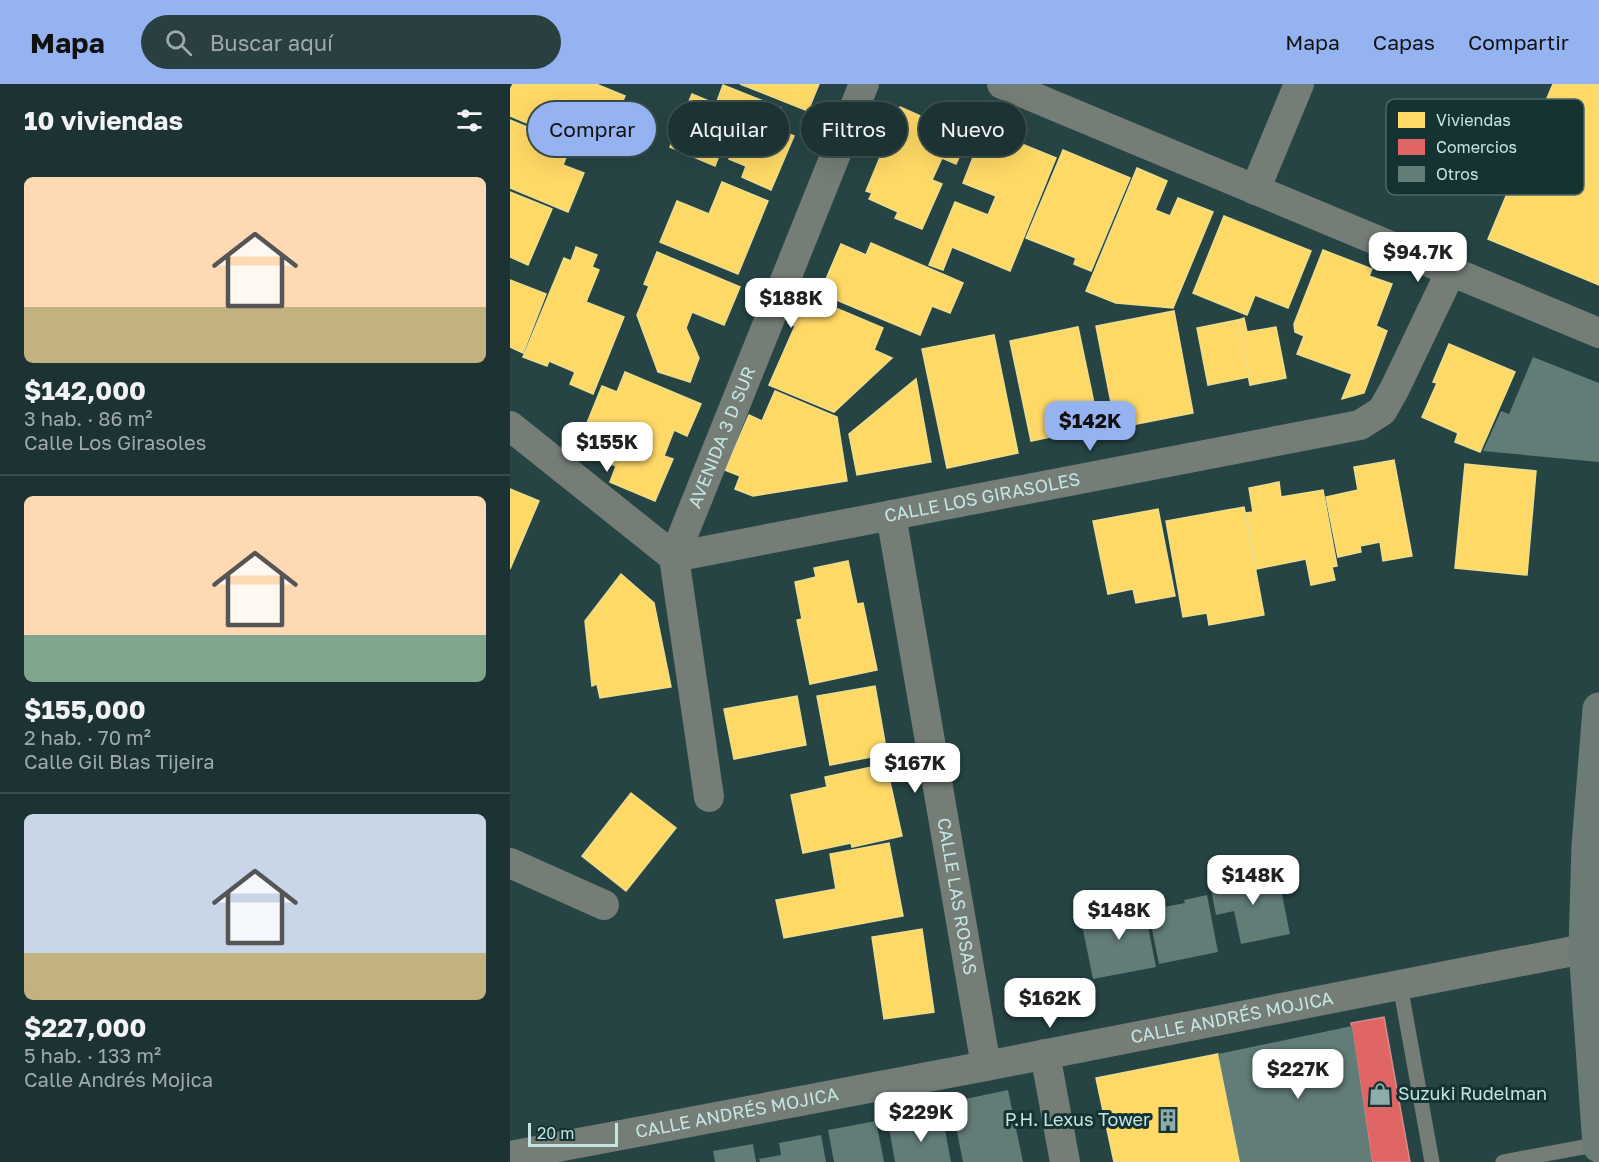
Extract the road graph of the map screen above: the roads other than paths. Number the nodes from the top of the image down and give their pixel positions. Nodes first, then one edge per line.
1 (864, 84) edge
2 (1002, 84) edge
3 (1299, 84) edge
4 (1255, 190) junction
5 (1450, 271) junction
6 (1599, 333) edge
7 (510, 426) edge
8 (891, 515) junction
9 (674, 557) junction
10 (1599, 709) edge
11 (709, 797) dead end
12 (510, 863) edge
13 (604, 905) dead end
14 (1592, 947) edge
15 (1400, 985) junction
16 (1044, 1054) junction
17 (986, 1066) junction
18 (1597, 1109) edge
19 (1599, 1145) edge
20 (510, 1156) edge
21 (1065, 1162) edge
22 (1432, 1162) edge
23 (1503, 1162) edge

1 - 9 street, AVENIDA 3 D SUR
2 - 4 street
3 - 4 street
4 - 5 street
5 - 6 street
5 - 8 street, CALLE LOS GIRASOLES
7 - 9 street
8 - 9 street, CALLE LOS GIRASOLES
8 - 17 street, CALLE LAS ROSAS
9 - 11 street
10 - 14 main road
12 - 13 street
14 - 15 street, CALLE ANDRÉS MOJICA
14 - 18 main road
15 - 16 street, CALLE ANDRÉS MOJICA
15 - 22 lane
16 - 17 street, CALLE ANDRÉS MOJICA
16 - 21 street
17 - 20 street, CALLE ANDRÉS MOJICA
18 - 19 main road
19 - 23 lane

